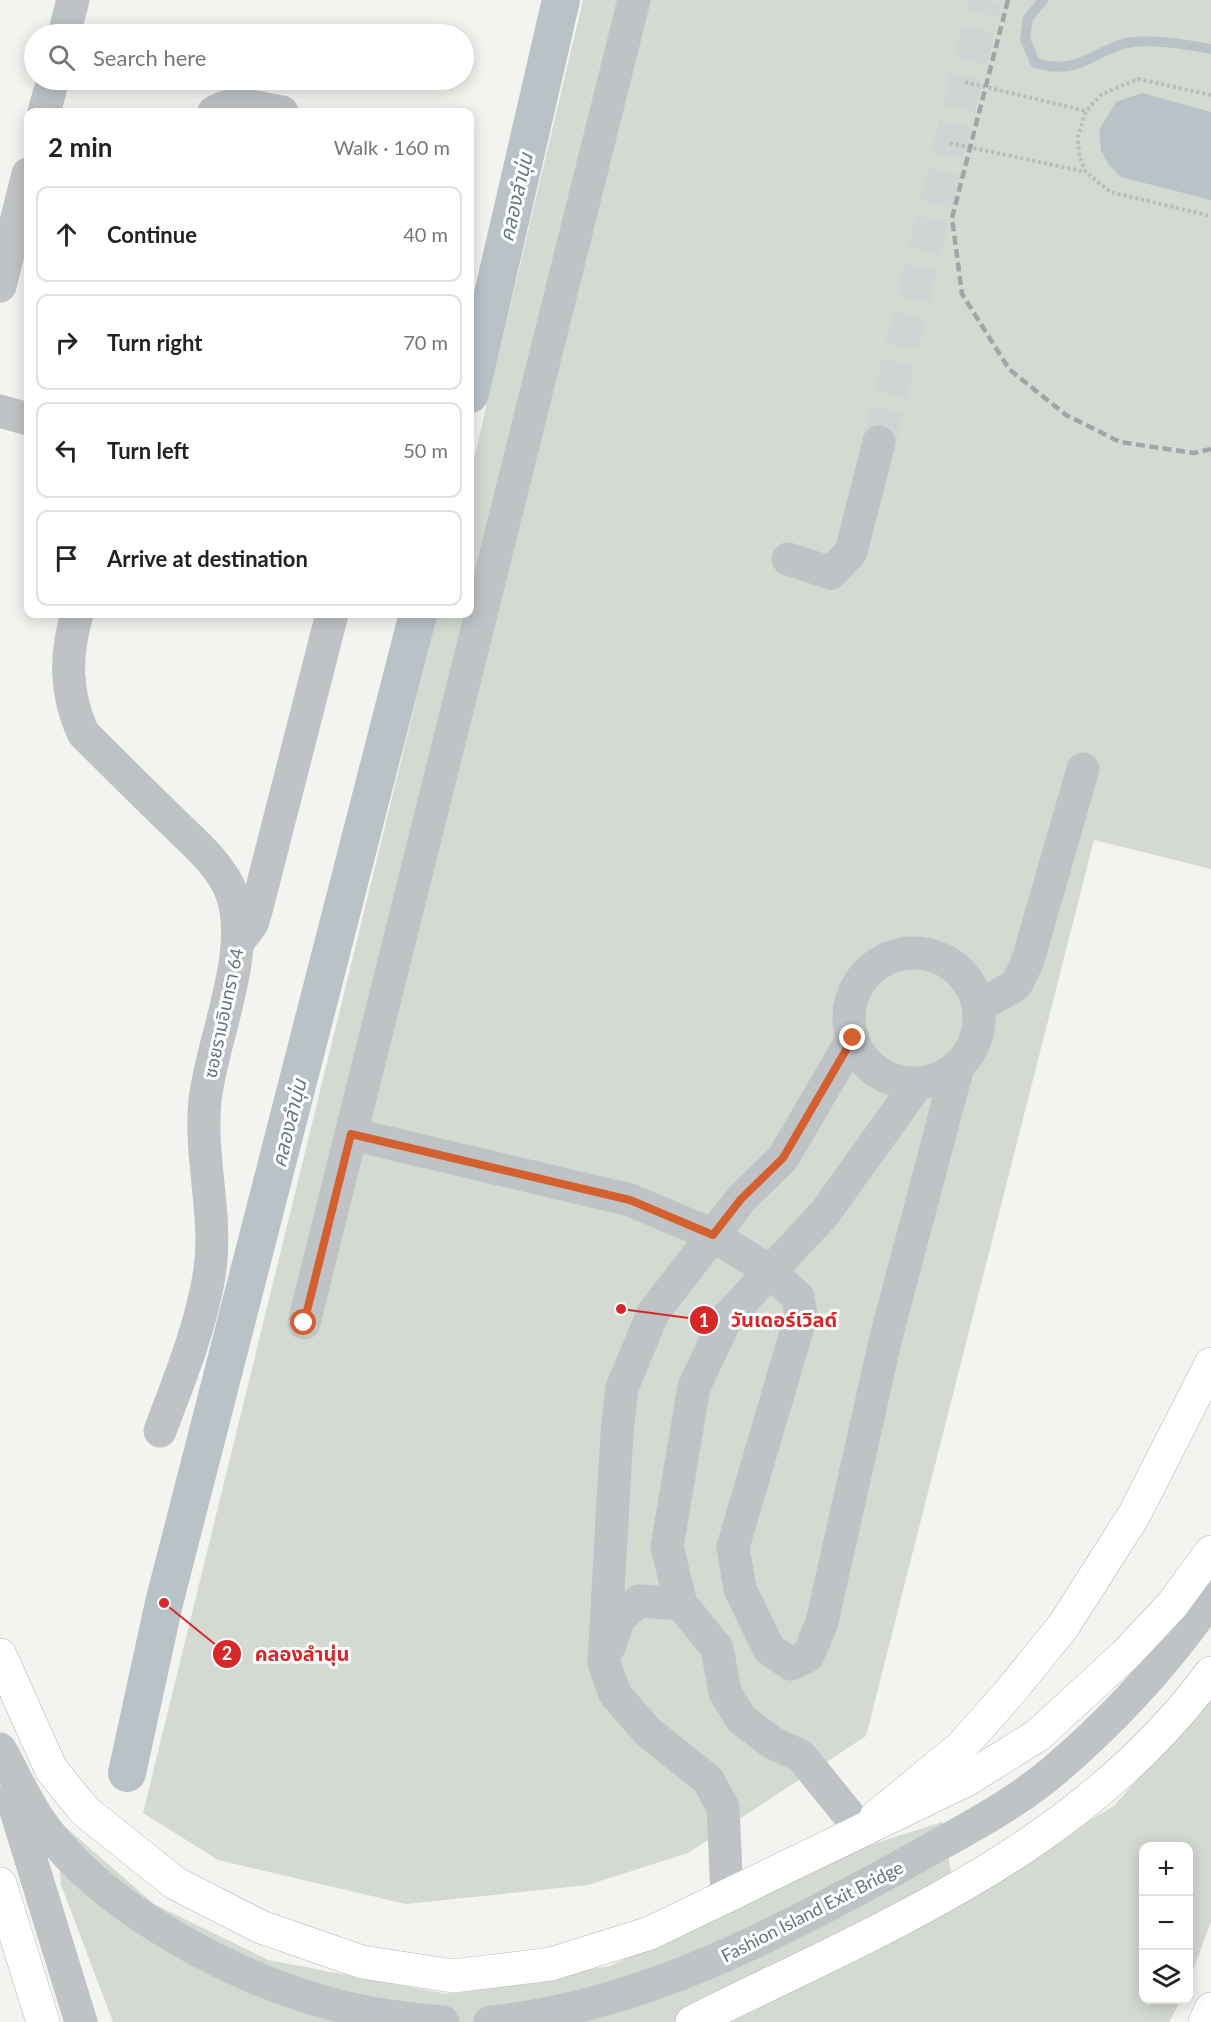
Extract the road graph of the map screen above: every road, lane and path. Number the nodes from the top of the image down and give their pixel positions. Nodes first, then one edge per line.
1 (73, 0) edge
2 (634, 0) edge
3 (67, 24) edge
4 (965, 82) dead end
5 (50, 90) edge
6 (1211, 95) edge
7 (45, 108) edge
8 (221, 108) edge
9 (262, 108) edge
10 (1086, 111) junction
11 (950, 143) dead end
12 (1086, 172) junction
13 (24, 190) edge
14 (1211, 216) edge
15 (0, 286) edge
16 (0, 411) edge
17 (24, 418) edge
18 (879, 442) tunnel mouth
19 (788, 559) dead end
20 (76, 618) edge
21 (331, 618) edge
22 (1083, 769) dead end
23 (239, 941) junction
24 (979, 1006) junction
25 (853, 1038) junction
26 (958, 1066) junction
27 (918, 1083) junction
28 (351, 1134) junction
29 (713, 1235) junction
30 (769, 1271) junction
31 (304, 1323) dead end
32 (1211, 1364) edge
33 (160, 1431) dead end
34 (1211, 1552) edge
35 (1211, 1598) edge
36 (681, 1604) junction
37 (0, 1655) edge
38 (604, 1662) junction
39 (1211, 1673) edge
40 (0, 1749) edge
41 (0, 1759) edge
42 (860, 1829) junction
43 (0, 1884) edge
44 (727, 1895) junction
45 (1211, 2009) edge
46 (43, 2022) edge
47 (81, 2022) edge
48 (442, 2022) edge
49 (490, 2022) edge
50 (692, 2022) edge
51 (1205, 2022) edge

1 - 3 street
2 - 28 street
4 - 10 path
5 - 7 street
6 - 10 path
8 - 9 street
10 - 12 path
11 - 12 path
12 - 14 path
13 - 15 street
16 - 17 street
18 - 19 street
20 - 23 street, ซอยรามอินทรา 64
21 - 23 street
22 - 24 street
23 - 33 street, ซอยรามอินทรา 64
24 - 25 street
24 - 26 street
25 - 27 street
25 - 29 street
26 - 27 street
26 - 30 street
27 - 30 street
28 - 29 street
28 - 31 street
29 - 30 street
29 - 38 street
30 - 36 street
32 - 42 main road
34 - 42 main road
35 - 49 street, Fashion Island Exit Bridge
36 - 38 street
36 - 42 street
37 - 44 main road
38 - 44 street
39 - 50 main road
40 - 48 street
41 - 47 street
42 - 44 main road
43 - 46 main road
45 - 51 main road

